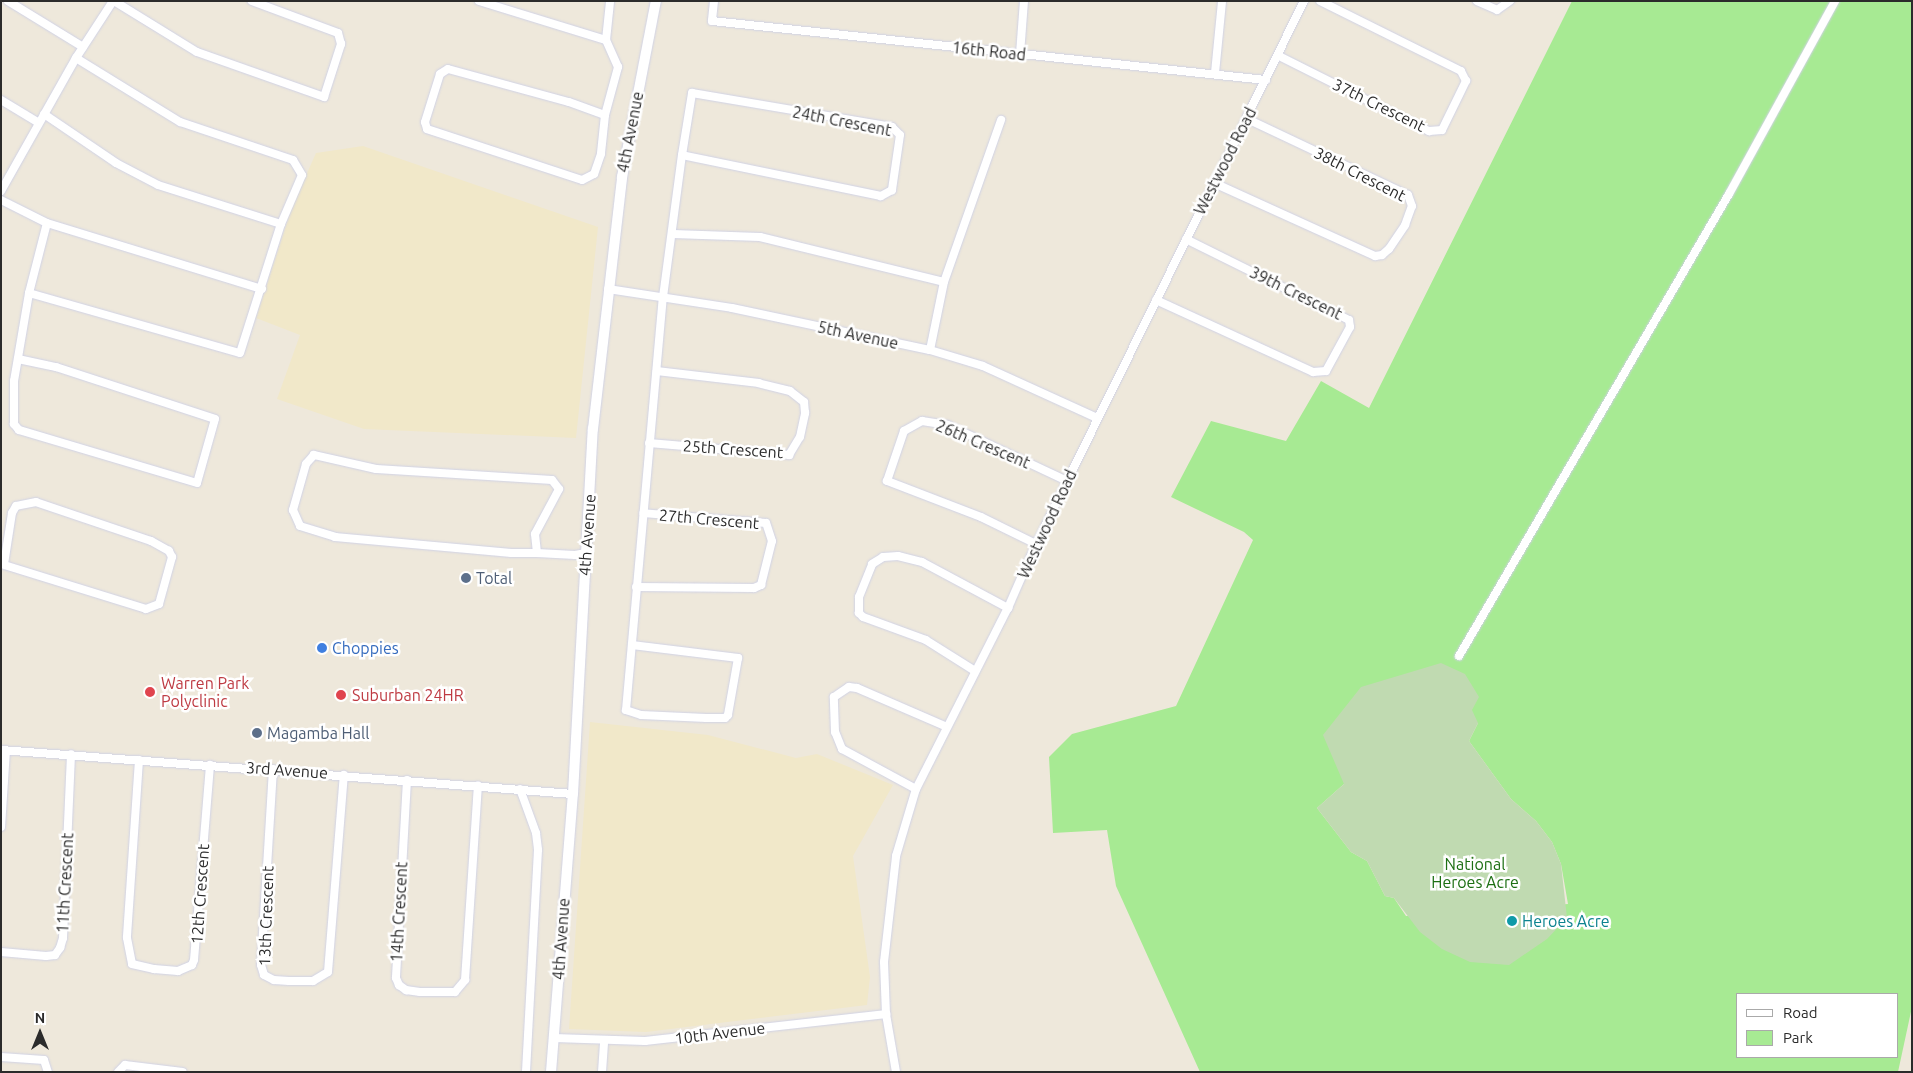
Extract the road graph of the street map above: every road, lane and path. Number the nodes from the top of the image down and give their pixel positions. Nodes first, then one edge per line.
1 (8, 1) edge
2 (113, 1) edge
3 (252, 1) edge
4 (479, 1) edge
5 (610, 1) edge
6 (656, 1) edge
7 (714, 1) edge
8 (1024, 1) edge
9 (1222, 1) edge
10 (1304, 1) edge
11 (1320, 1) edge
12 (1477, 1) edge
13 (1510, 1) edge
14 (1835, 1) edge
15 (606, 40) junction
16 (83, 47) junction
17 (1020, 54) junction
18 (1279, 56) junction
19 (76, 58) junction
20 (1214, 73) junction
21 (1266, 80) junction
22 (1, 100) edge
23 (44, 114) junction
24 (605, 115) junction
25 (1247, 119) junction
26 (1001, 120) dead end
27 (39, 123) junction
28 (682, 155) junction
29 (1214, 183) junction
30 (1, 191) edge
31 (1, 200) edge
32 (46, 223) junction
33 (281, 224) junction
34 (673, 234) junction
35 (1186, 239) junction
36 (944, 282) junction
37 (262, 289) junction
38 (608, 289) junction
39 (29, 293) junction
40 (663, 297) junction
41 (1156, 300) junction
42 (930, 350) junction
43 (18, 360) junction
44 (657, 371) junction
45 (1097, 418) junction
46 (649, 443) junction
47 (1067, 481) junction
48 (643, 513) junction
49 (1036, 544) junction
50 (537, 553) junction
51 (585, 553) junction
52 (3, 564) edge
53 (636, 587) junction
54 (1008, 608) junction
55 (632, 645) junction
56 (1459, 656) dead end
57 (975, 671) junction
58 (945, 726) junction
59 (4, 750) edge
60 (71, 754) junction
61 (139, 760) junction
62 (210, 765) junction
63 (273, 770) junction
64 (344, 774) junction
65 (407, 780) junction
66 (478, 785) junction
67 (520, 789) junction
68 (916, 789) junction
69 (573, 794) junction
70 (1, 827) edge
71 (1, 952) edge
72 (886, 1014) junction
73 (554, 1038) junction
74 (604, 1040) junction
75 (1, 1057) edge
76 (48, 1072) edge
77 (118, 1072) edge
78 (183, 1072) edge
79 (526, 1072) edge
80 (551, 1072) edge
81 (602, 1072) edge
82 (896, 1072) edge

1 - 16 street
2 - 3 street
2 - 16 street
4 - 15 street
5 - 15 street
6 - 38 street, 4th Avenue
7 - 17 street, 16th Road
8 - 17 street
9 - 20 street
10 - 18 street, Westwood Road
11 - 18 street, 37th Crescent
12 - 13 street
14 - 56 street
15 - 24 street
16 - 19 street
17 - 20 street, 16th Road
18 - 21 street, Westwood Road
19 - 23 street
19 - 33 street
20 - 21 street, 16th Road
21 - 25 street, Westwood Road
22 - 27 street
23 - 27 street
23 - 33 street
24 - 24 street
25 - 29 street, Westwood Road
25 - 29 street, 38th Crescent
26 - 36 street
27 - 30 street
28 - 28 street, 24th Crescent
28 - 34 street
29 - 35 street, Westwood Road
31 - 32 street
32 - 37 street
32 - 39 street
33 - 37 street
34 - 36 street
34 - 40 street
35 - 41 street, Westwood Road
35 - 41 street, 39th Crescent
36 - 42 street
37 - 39 street
38 - 40 street, 5th Avenue
38 - 51 street, 4th Avenue
39 - 43 street
40 - 42 street, 5th Avenue
40 - 44 street
41 - 45 street, Westwood Road
42 - 45 street, 5th Avenue
43 - 43 street
44 - 46 street
44 - 46 street, 25th Crescent
45 - 47 street, Westwood Road
46 - 48 street
47 - 49 street, Westwood Road
47 - 49 street, 26th Crescent
48 - 53 street
48 - 53 street, 27th Crescent
49 - 54 street, Westwood Road
50 - 50 street
50 - 51 street
51 - 69 street, 4th Avenue
52 - 52 street
53 - 55 street
54 - 57 street, Westwood Road
54 - 57 street
55 - 55 street
57 - 58 street, Westwood Road
58 - 68 street, Westwood Road
58 - 68 street
59 - 60 street, 3rd Avenue
59 - 70 street
60 - 61 street, 3rd Avenue
60 - 71 street, 11th Crescent
61 - 62 street, 3rd Avenue
61 - 62 street, 12th Crescent
62 - 63 street, 3rd Avenue
63 - 64 street, 3rd Avenue
63 - 64 street, 13th Crescent
64 - 65 street, 3rd Avenue
65 - 66 street, 3rd Avenue
65 - 66 street, 14th Crescent
66 - 67 street, 3rd Avenue
67 - 69 street, 3rd Avenue
67 - 79 street
68 - 72 street, Westwood Road
69 - 73 street, 4th Avenue
72 - 74 street, 10th Avenue
72 - 82 street, Westwood Road
73 - 74 street, 10th Avenue
73 - 80 street, 4th Avenue
74 - 81 street
75 - 76 street
77 - 78 street

